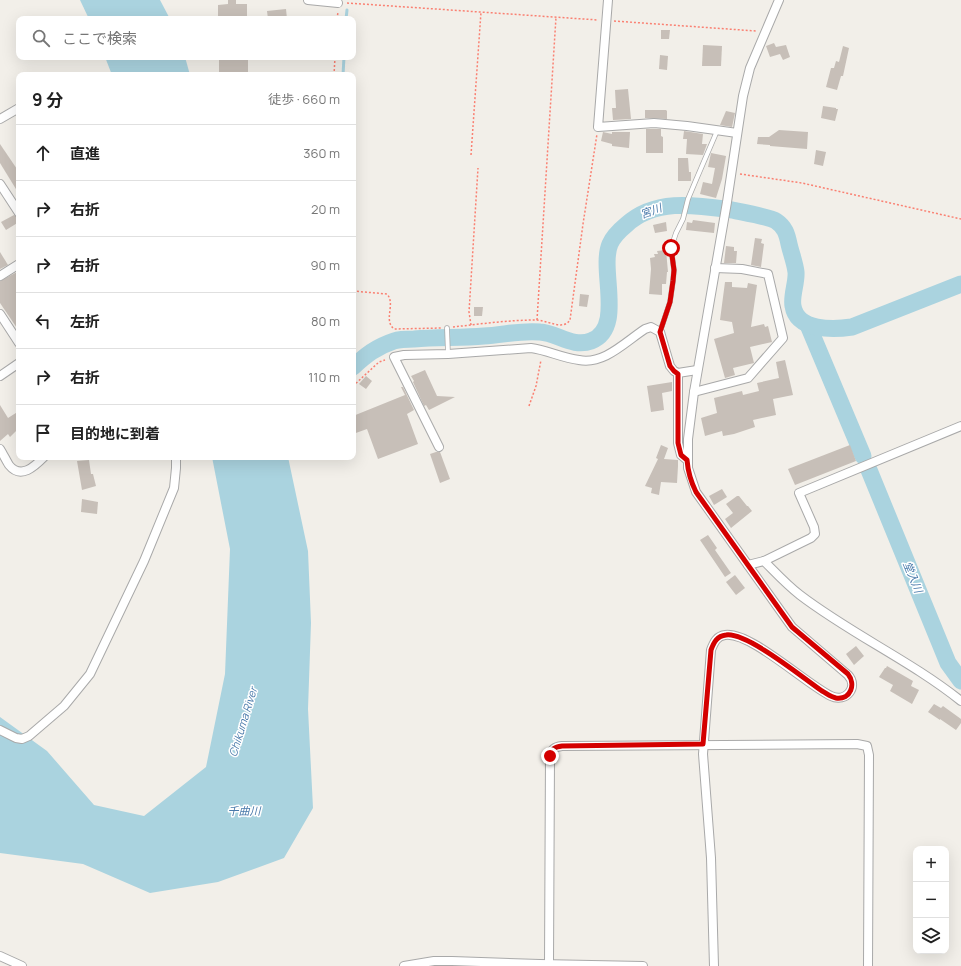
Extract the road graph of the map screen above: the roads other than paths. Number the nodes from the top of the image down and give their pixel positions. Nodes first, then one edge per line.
1 (308, 0) edge
2 (608, 0) edge
3 (779, 0) edge
4 (338, 2) road end
5 (16, 110) edge
6 (0, 119) edge
7 (717, 131) junction
8 (737, 133) junction
9 (0, 184) edge
10 (16, 207) edge
11 (16, 266) edge
12 (715, 268) junction
13 (0, 276) edge
14 (0, 314) edge
15 (447, 329) road end
16 (660, 332) junction
17 (16, 338) edge
18 (448, 354) junction
19 (16, 365) edge
20 (697, 370) junction
21 (678, 374) junction
22 (0, 376) edge
23 (694, 392) junction
24 (961, 426) edge
25 (439, 446) dead end
26 (0, 449) edge
27 (41, 460) edge
28 (176, 460) edge
29 (687, 460) junction
30 (764, 561) junction
31 (748, 565) junction
32 (961, 701) edge
33 (0, 730) edge
34 (703, 744) junction
35 (0, 956) edge
36 (549, 964) junction
37 (22, 966) edge
38 (404, 966) edge
39 (643, 966) edge
40 (714, 966) edge
41 (868, 966) edge

1 - 4 street
2 - 7 street
3 - 8 street
5 - 6 street
7 - 8 street
7 - 16 lane
8 - 12 street
9 - 10 street
11 - 13 street
12 - 20 street
12 - 23 street
14 - 17 street
15 - 18 lane
16 - 18 street
16 - 21 street
18 - 25 street
19 - 22 street
20 - 21 street
20 - 23 street
21 - 29 street
23 - 29 street
24 - 30 street
26 - 27 street
28 - 33 street
29 - 31 street
30 - 31 street
30 - 32 street
31 - 34 street
34 - 36 street
34 - 40 street
34 - 41 street
35 - 37 street
36 - 38 street
36 - 39 street

